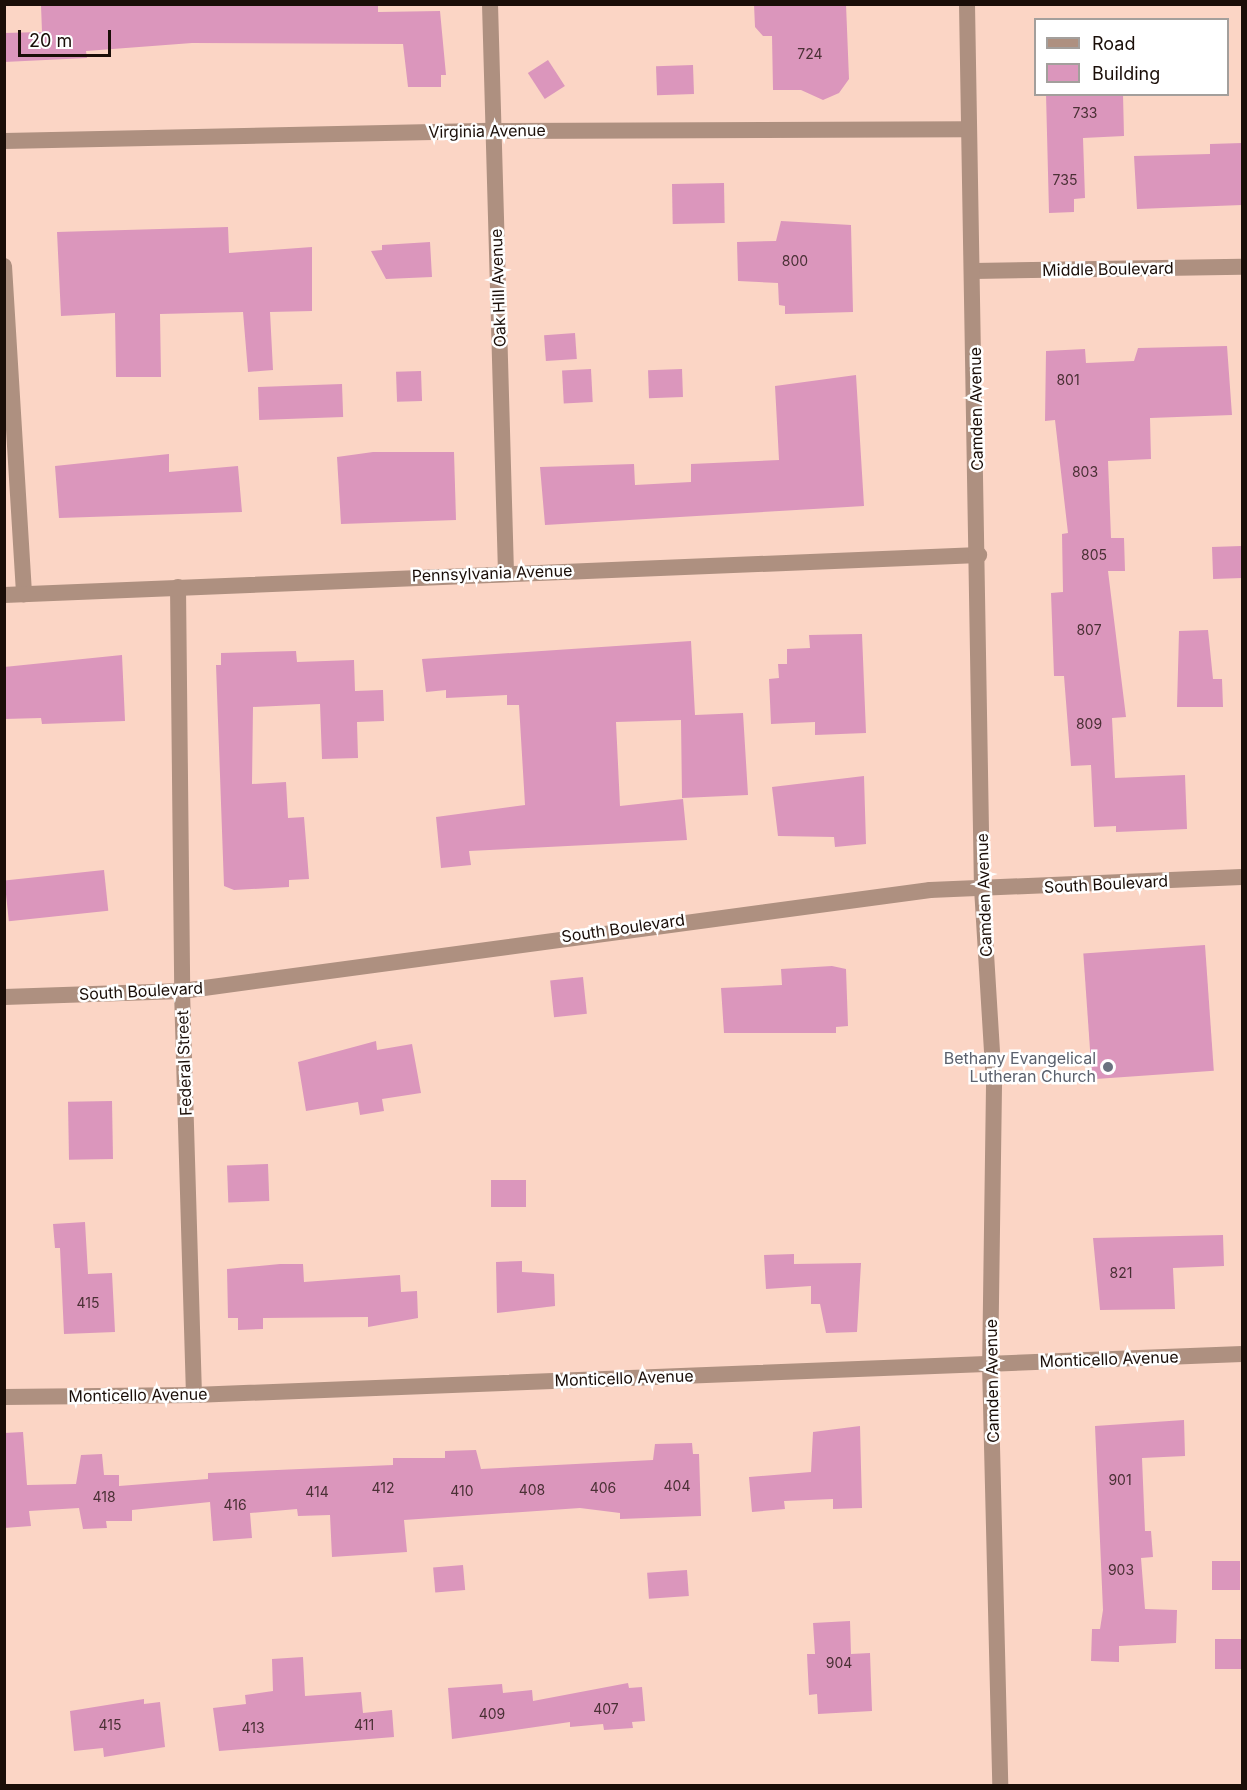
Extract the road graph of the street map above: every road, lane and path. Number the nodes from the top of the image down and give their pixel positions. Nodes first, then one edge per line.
1 (490, 4) edge
2 (967, 4) edge
3 (969, 129) junction
4 (493, 131) junction
5 (4, 141) edge
6 (4, 266) edge
7 (1242, 267) edge
8 (973, 271) junction
9 (979, 555) junction
10 (506, 572) junction
11 (178, 587) junction
12 (24, 594) junction
13 (4, 595) edge
14 (1242, 877) edge
15 (982, 888) junction
16 (182, 991) junction
17 (4, 997) edge
18 (1242, 1354) edge
19 (990, 1364) junction
20 (194, 1395) junction
21 (4, 1397) edge
22 (1000, 1785) edge

1 - 4 street, Oak Hill Avenue
2 - 3 street, Camden Avenue
3 - 4 street, Virginia Avenue
3 - 8 street, Camden Avenue
4 - 5 street, Virginia Avenue
4 - 10 street, Oak Hill Avenue
6 - 12 street
7 - 8 street, Middle Boulevard
8 - 9 street, Camden Avenue
9 - 10 street, Pennsylvania Avenue
9 - 15 street, Camden Avenue
10 - 11 street, Pennsylvania Avenue
11 - 12 street, Pennsylvania Avenue
11 - 16 street, Federal Street
12 - 13 street, Pennsylvania Avenue
14 - 15 street, South Boulevard
15 - 16 street, South Boulevard
15 - 19 street, Camden Avenue
16 - 17 street, South Boulevard
16 - 20 street, Federal Street
18 - 19 street, Monticello Avenue
19 - 20 street, Monticello Avenue
19 - 22 street, Camden Avenue
20 - 21 street, Monticello Avenue

